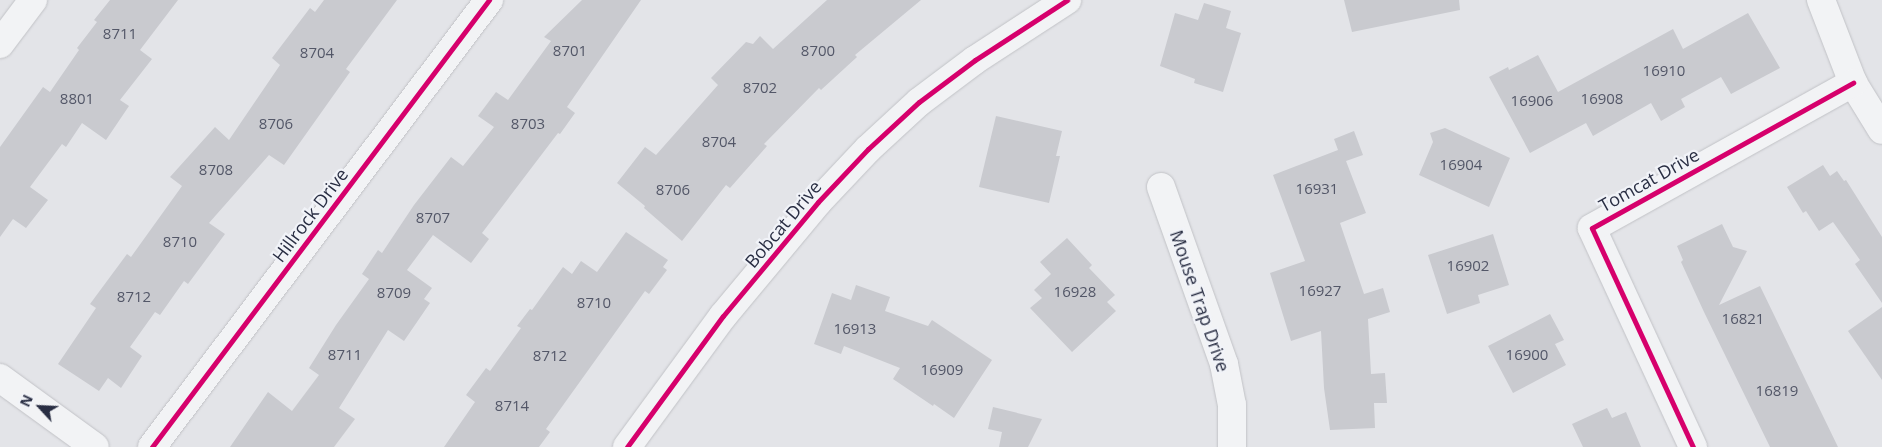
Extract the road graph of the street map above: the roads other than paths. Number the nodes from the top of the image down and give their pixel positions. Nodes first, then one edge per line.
1 (33, 0) edge
2 (489, 0) edge
3 (1067, 0) edge
4 (1820, 0) edge
5 (0, 44) edge
6 (1853, 83) junction
7 (1882, 130) edge
8 (1161, 187) dead end
9 (0, 378) edge
10 (95, 447) edge
11 (152, 447) edge
12 (627, 447) edge
13 (1232, 447) edge
14 (1692, 447) edge

1 - 5 street
2 - 11 street, Hillrock Drive
3 - 12 street, Bobcat Drive
4 - 6 street
6 - 7 street
6 - 14 street, Tomcat Drive
8 - 13 street, Mouse Trap Drive
9 - 10 street

